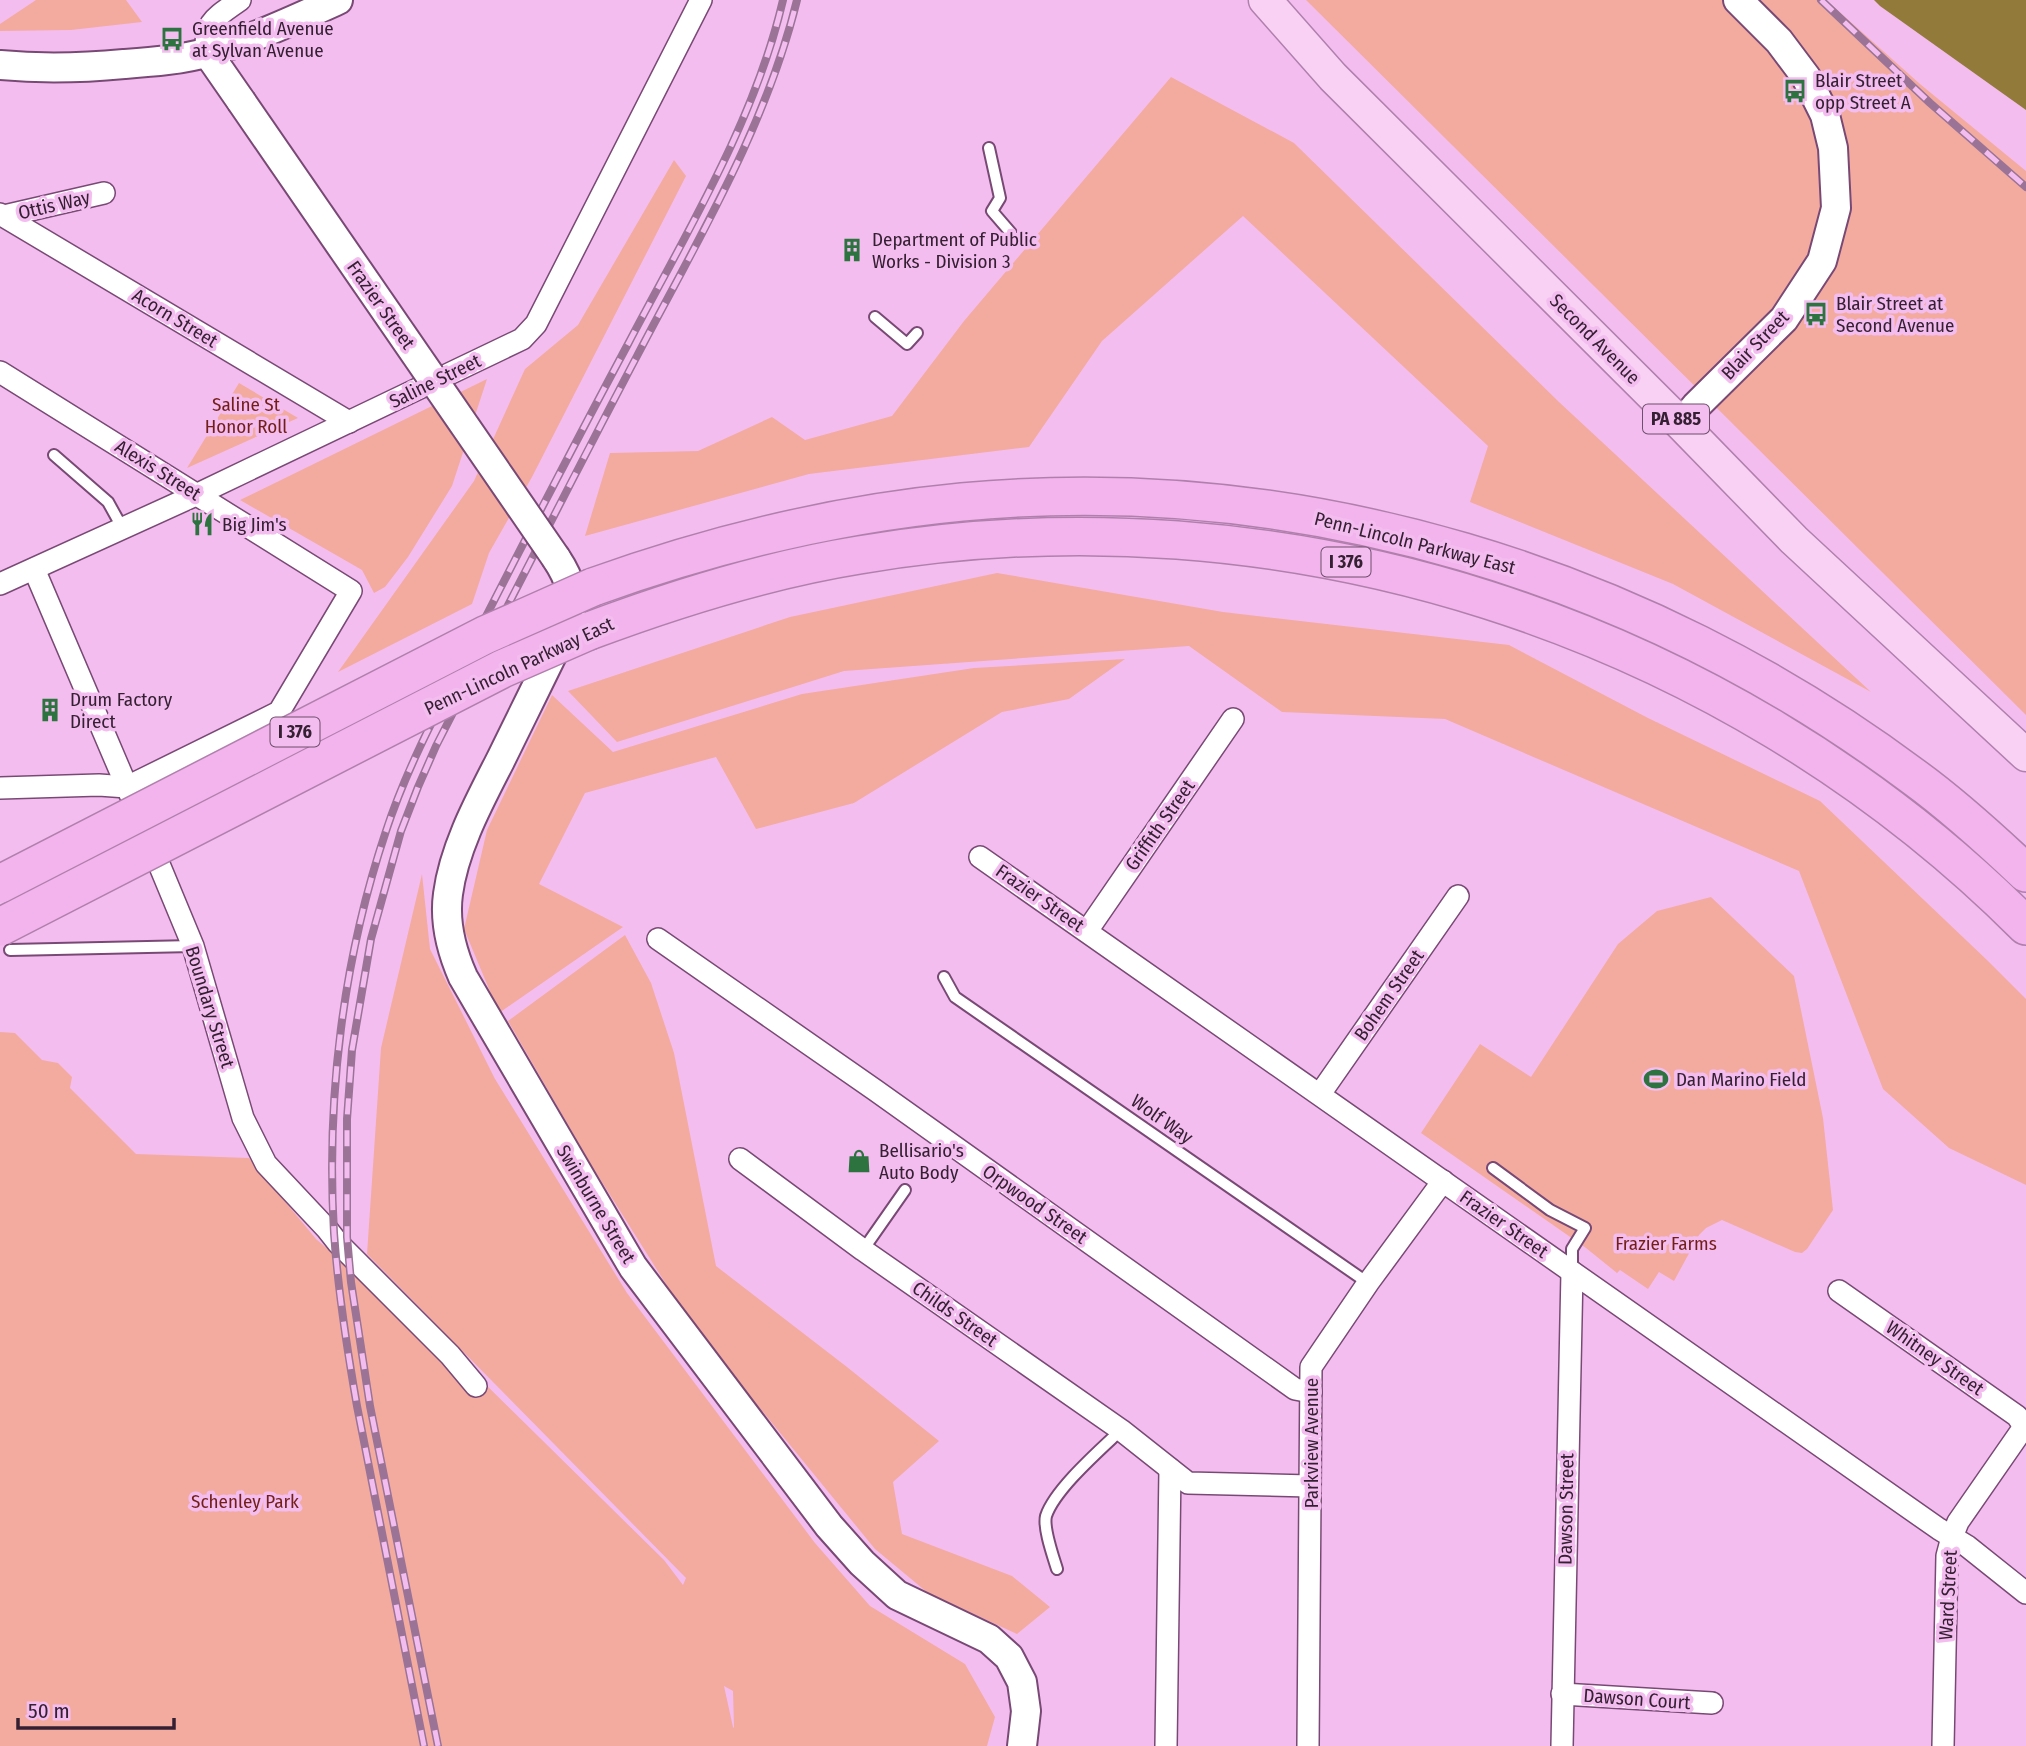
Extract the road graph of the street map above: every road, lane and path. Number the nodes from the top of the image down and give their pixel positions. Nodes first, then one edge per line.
1 (240, 0) edge
2 (338, 0) edge
3 (701, 0) edge
4 (1265, 0) edge
5 (1738, 0) edge
6 (207, 52) junction
7 (0, 65) edge
8 (989, 148) dead end
9 (104, 194) dead end
10 (2, 215) edge
11 (1011, 233) dead end
12 (875, 317) dead end
13 (917, 333) dead end
14 (0, 372) edge
15 (349, 422) junction
16 (1681, 424) junction
17 (54, 455) dead end
18 (198, 495) junction
19 (123, 528) junction
20 (555, 558) joint
21 (34, 569) junction
22 (0, 584) edge
23 (1233, 719) dead end
24 (2026, 755) edge
25 (127, 787) junction
26 (0, 788) edge
27 (980, 857) dead end
28 (2018, 864) edge
29 (0, 884) edge
30 (1458, 895) dead end
31 (2026, 926) edge
32 (1087, 930) junction
33 (5, 939) edge
34 (658, 939) dead end
35 (193, 946) junction
36 (944, 976) dead end
37 (1320, 1094) junction
38 (740, 1159) dead end
39 (1493, 1168) dead end
40 (1443, 1181) junction
41 (905, 1191) dead end
42 (863, 1250) junction
43 (1572, 1272) junction
44 (1368, 1283) junction
45 (1839, 1291) dead end
46 (476, 1386) dead end
47 (1311, 1392) junction
48 (2025, 1427) edge
49 (1121, 1430) junction
50 (1170, 1469) junction
51 (1310, 1486) junction
52 (1952, 1537) junction
53 (1057, 1569) dead end
54 (2026, 1593) edge
55 (1562, 1694) junction
56 (1712, 1703) dead end
57 (1022, 1746) edge
58 (1166, 1746) edge
59 (1308, 1746) edge
60 (1562, 1746) edge
61 (1943, 1746) edge

1 - 6 street
2 - 6 street
3 - 15 street, Saline Street
4 - 16 main road, Second Avenue / PA 885
5 - 16 street, Blair Street
6 - 7 street
6 - 20 street, Frazier Street, bridge
8 - 11 lane
9 - 10 street, Ottis Way
10 - 15 street, Acorn Street
12 - 13 lane
14 - 18 street, Alexis Street
15 - 18 street, Saline Street
16 - 24 main road, Second Avenue / PA 885
17 - 19 lane
18 - 19 street, Saline Street
18 - 25 street, Alexis Street
19 - 21 street, Saline Street
20 - 57 street, Swinburne Street
21 - 22 street, Saline Street
21 - 25 street, Boundary Street
23 - 32 street, Griffith Street
25 - 26 street
25 - 35 street, Boundary Street
27 - 32 street, Frazier Street
28 - 29 highway, Penn-Lincoln Parkway East / I 376, bridge
30 - 37 street, Bohem Street
31 - 33 highway, Penn-Lincoln Parkway East / I 376, bridge
32 - 37 street, Frazier Street
33 - 35 lane
34 - 47 street, Orpwood Street
35 - 46 street, Boundary Street
36 - 44 lane, Wolf Way
37 - 40 street, Frazier Street
38 - 42 street, Childs Street
39 - 43 lane
40 - 43 street, Frazier Street
40 - 44 street, Parkview Avenue
41 - 42 lane
42 - 49 street, Childs Street
43 - 52 street, Frazier Street
43 - 55 street, Dawson Street
44 - 47 street, Parkview Avenue
45 - 48 street, Whitney Street
47 - 51 street, Parkview Avenue
48 - 52 street, Ward Street
49 - 50 street, Childs Street
49 - 53 lane
50 - 51 street, Childs Street
50 - 58 street
51 - 59 street, Parkview Avenue
52 - 54 street, Frazier Street
52 - 61 street, Ward Street
55 - 56 street, Dawson Court
55 - 60 street, Dawson Street

